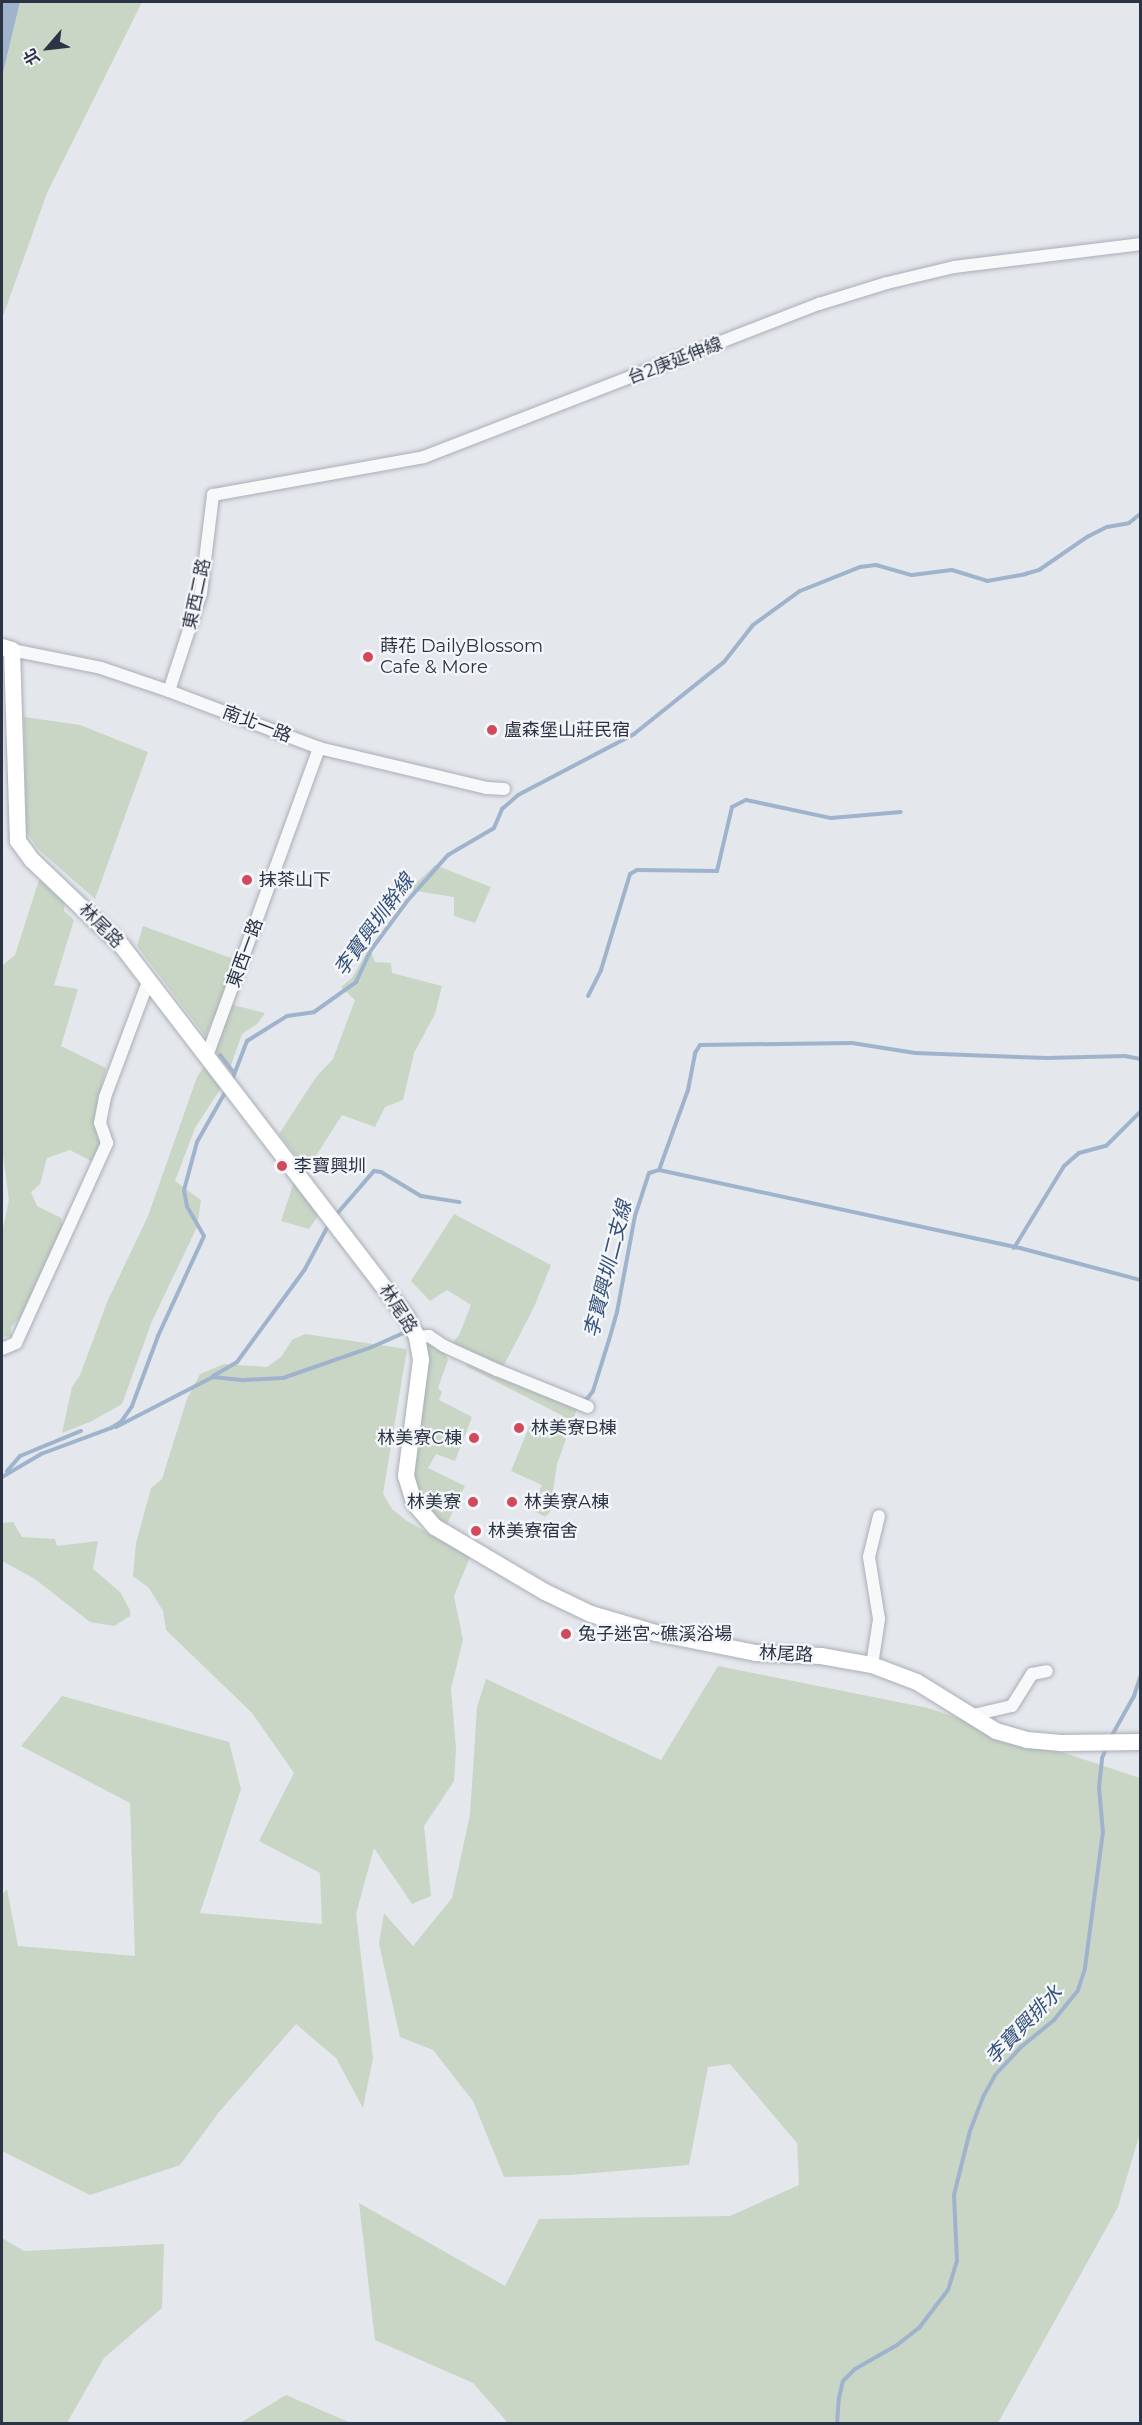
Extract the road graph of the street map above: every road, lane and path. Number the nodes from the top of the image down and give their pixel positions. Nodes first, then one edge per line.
1 (1140, 244) edge
2 (213, 495) joint
3 (7, 649) edge
4 (169, 691) junction
5 (319, 748) junction
6 (504, 789) dead end
7 (148, 982) junction
8 (207, 1056) junction
9 (417, 1337) junction
10 (2, 1350) edge
11 (588, 1407) dead end
12 (879, 1516) dead end
13 (872, 1665) junction
14 (1047, 1671) dead end
15 (969, 1716) junction
16 (1140, 1742) edge

1 - 2 street, 台2庚延伸線
2 - 4 street, 東西二路
3 - 4 street, 南北一路
3 - 7 street, 林尾路
4 - 5 street, 南北一路
5 - 6 street, 南北一路
5 - 8 street, 東西一路
7 - 8 street, 林尾路
7 - 10 street
8 - 9 street, 林尾路
9 - 11 street
9 - 13 street, 林尾路
12 - 13 street
13 - 15 street, 林尾路
14 - 15 street
15 - 16 street, 林尾路

